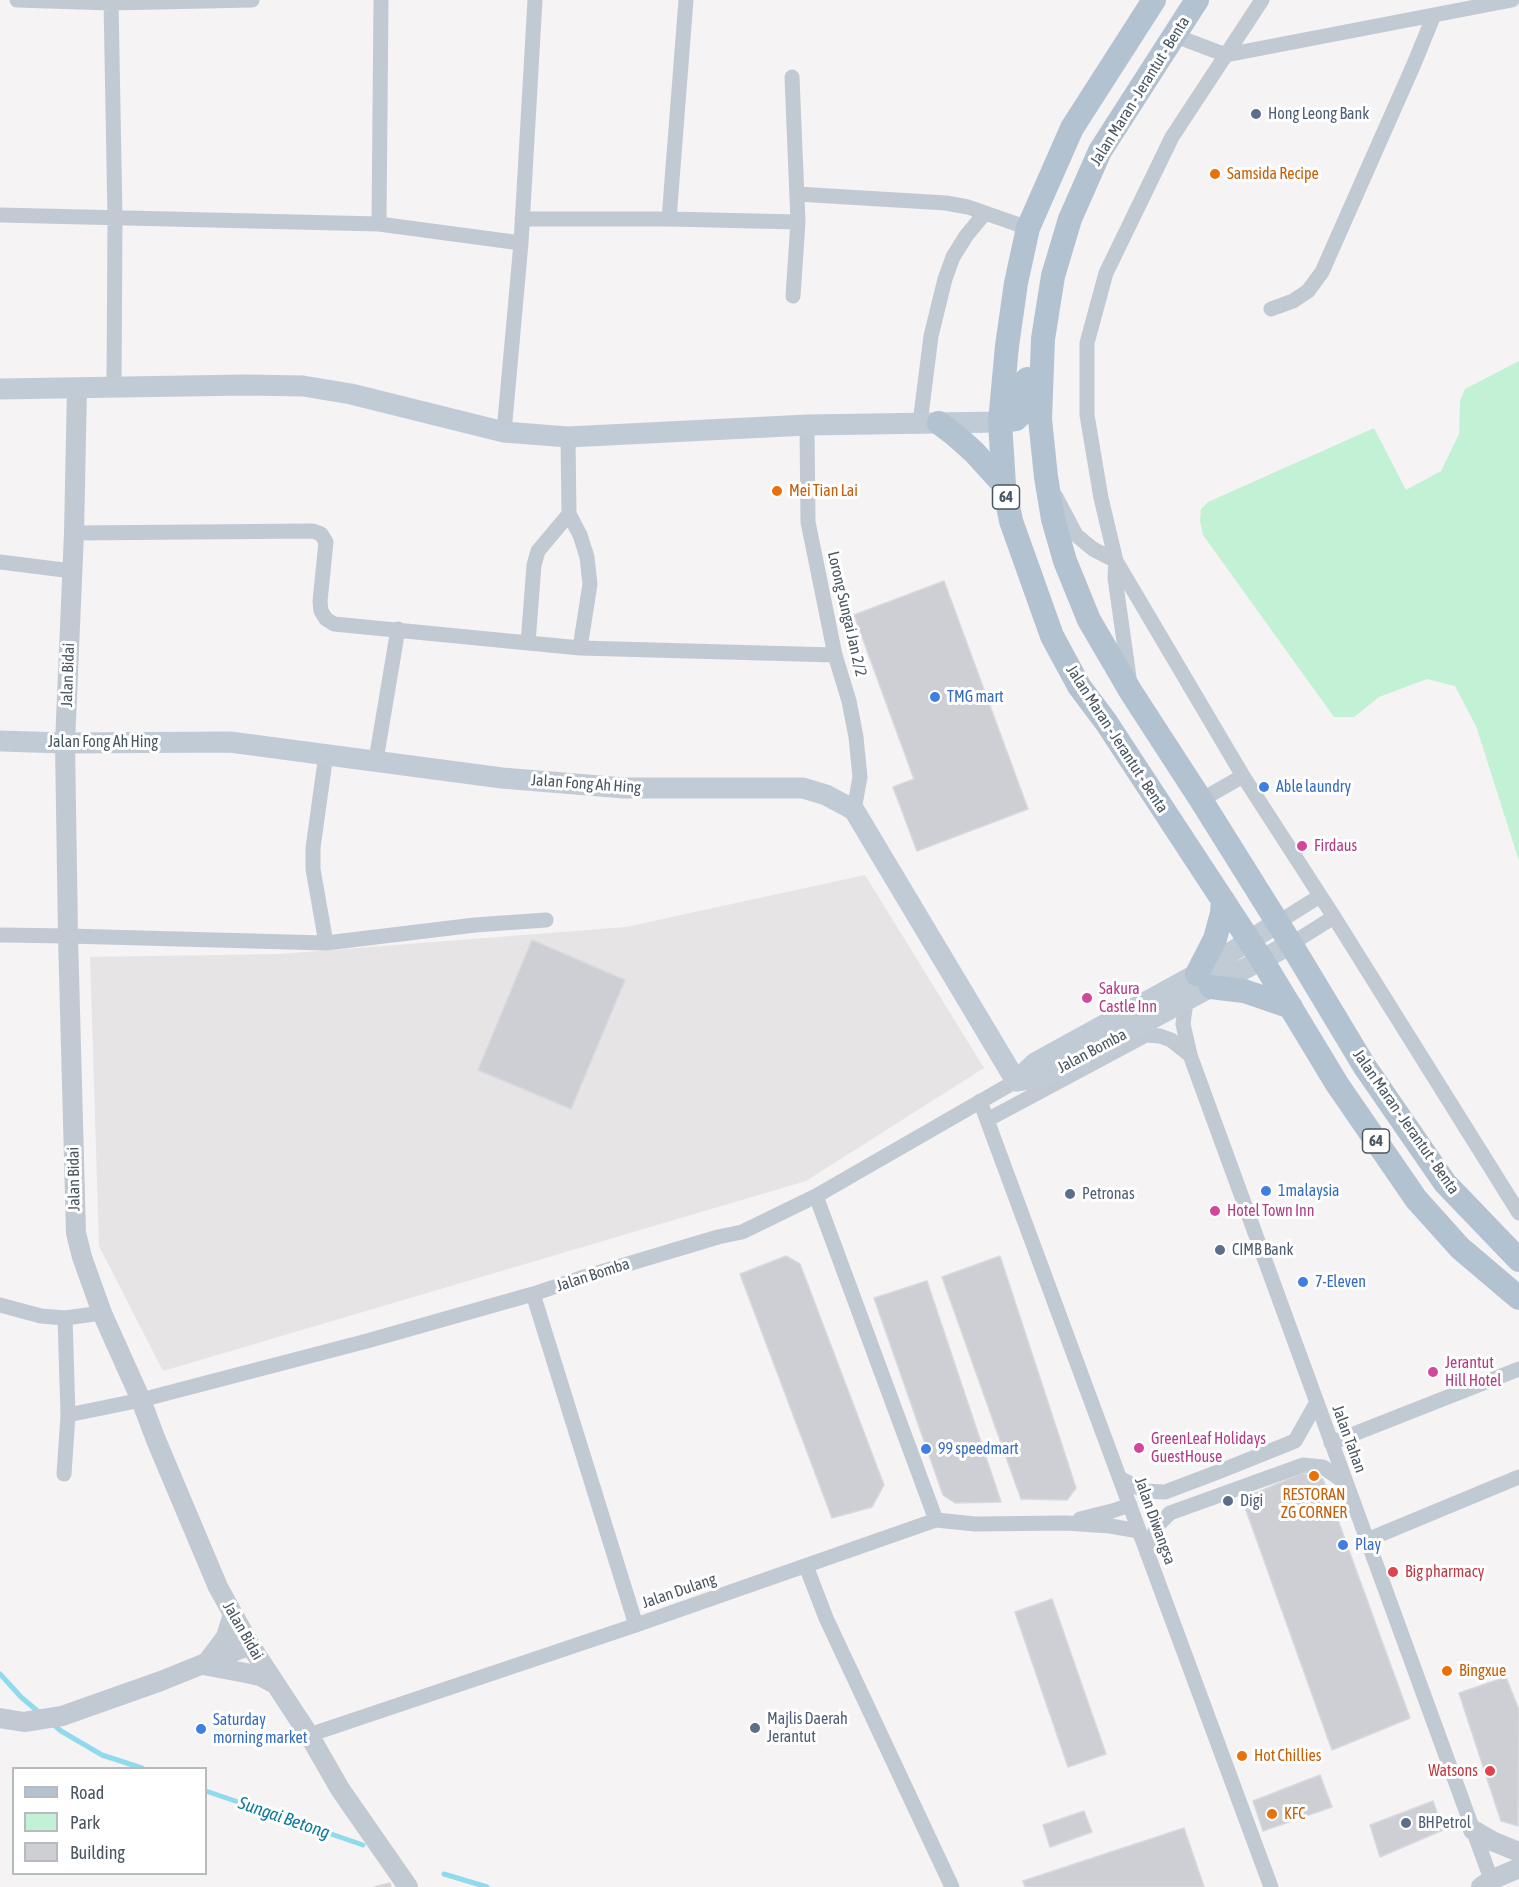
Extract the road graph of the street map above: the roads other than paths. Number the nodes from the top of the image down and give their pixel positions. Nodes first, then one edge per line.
1 (17, 0) edge
2 (252, 0) edge
3 (381, 0) edge
4 (535, 0) edge
5 (686, 0) edge
6 (1154, 0) edge
7 (1197, 0) edge
8 (1262, 0) edge
9 (1512, 0) edge
10 (111, 2) edge
11 (1434, 15) junction
12 (1173, 35) junction
13 (1226, 55) junction
14 (792, 77) dead end
15 (797, 194) junction
16 (985, 213) junction
17 (0, 215) edge
18 (115, 218) junction
19 (522, 219) junction
20 (669, 219) junction
21 (798, 222) junction
22 (379, 224) junction
23 (1028, 228) junction
24 (521, 243) junction
25 (793, 296) dead end
26 (1049, 302) junction
27 (1271, 309) dead end
28 (114, 387) junction
29 (77, 388) junction
30 (0, 389) edge
31 (1000, 422) junction
32 (930, 423) junction
33 (807, 425) junction
34 (504, 432) junction
35 (568, 437) junction
36 (1046, 477) junction
37 (1004, 485) junction
38 (569, 514) junction
39 (74, 533) junction
40 (1116, 561) junction
41 (0, 562) edge
42 (72, 571) junction
43 (398, 629) junction
44 (528, 643) junction
45 (580, 648) junction
46 (835, 655) junction
47 (1131, 692) junction
48 (0, 741) edge
49 (65, 743) junction
50 (326, 754) junction
51 (376, 760) junction
52 (1243, 776) junction
53 (1202, 800) junction
54 (854, 810) junction
55 (1320, 896) junction
56 (1223, 900) junction
57 (1334, 917) junction
58 (546, 921) dead end
59 (1277, 923) junction
60 (0, 935) edge
61 (68, 936) junction
62 (326, 944) junction
63 (1291, 944) junction
64 (1256, 950) junction
65 (1204, 981) junction
66 (1186, 1001) junction
67 (1291, 1008) junction
68 (1190, 1055) junction
69 (1016, 1081) junction
70 (980, 1101) junction
71 (987, 1120) junction
72 (816, 1196) junction
73 (1519, 1213) edge
74 (1490, 1232) junction
75 (1519, 1241) edge
76 (1519, 1260) edge
77 (533, 1294) junction
78 (1519, 1298) edge
79 (0, 1305) edge
80 (102, 1313) junction
81 (64, 1318) junction
82 (1519, 1369) edge
83 (141, 1400) junction
84 (1317, 1402) junction
85 (68, 1415) junction
86 (1331, 1443) junction
87 (64, 1474) dead end
88 (1519, 1477) edge
89 (1120, 1478) junction
90 (1346, 1483) junction
91 (1130, 1505) junction
92 (936, 1520) junction
93 (1065, 1523) junction
94 (1139, 1531) junction
95 (1367, 1540) junction
96 (1147, 1552) junction
97 (806, 1566) junction
98 (232, 1614) junction
99 (636, 1625) junction
100 (250, 1645) junction
101 (204, 1663) junction
102 (274, 1683) junction
103 (0, 1718) edge
104 (309, 1735) junction
105 (1473, 1830) junction
106 (1519, 1852) edge
107 (1519, 1868) edge
108 (1519, 1884) edge
109 (1492, 1885) edge
110 (408, 1887) edge
111 (952, 1887) edge
112 (1271, 1887) edge

1 - 10 street
2 - 10 street
3 - 22 street
4 - 19 street
5 - 20 street
6 - 23 main road, Jalan Maran - Jerantut - Benta / 64
7 - 12 main road, Jalan Maran - Jerantut - Benta / 64
8 - 13 street
9 - 11 street
10 - 18 street
11 - 13 street
11 - 27 street
12 - 13 street
12 - 26 main road, Jalan Maran - Jerantut - Benta / 64
13 - 40 street
14 - 15 street
15 - 16 street
15 - 21 street
16 - 23 street
16 - 32 street
17 - 18 street
18 - 22 street
18 - 28 street
19 - 20 street
19 - 24 street
20 - 21 street
21 - 25 street
22 - 24 street
23 - 31 main road, Jalan Maran - Jerantut - Benta / 64
24 - 34 street
26 - 31 main road
26 - 36 main road, Jalan Maran - Jerantut - Benta / 64
28 - 29 main road
28 - 34 main road
29 - 30 main road
29 - 39 street, Jalan Bidai
31 - 32 main road
31 - 37 main road, Jalan Maran - Jerantut - Benta / 64
32 - 33 main road
32 - 37 main road
33 - 35 main road
33 - 46 street, Lorong Sungai Jan 2/2
34 - 35 main road
35 - 38 street
36 - 40 street
36 - 47 main road, Jalan Maran - Jerantut - Benta / 64
37 - 56 main road, Jalan Maran - Jerantut - Benta / 64
38 - 44 street
38 - 45 street
39 - 42 street, Jalan Bidai
39 - 43 street
40 - 47 street
40 - 52 street
41 - 42 street
42 - 49 street, Jalan Bidai
43 - 44 street
43 - 51 street
44 - 45 street
45 - 46 street
46 - 54 street, Lorong Sungai Jan 2/2
47 - 53 main road, Jalan Maran - Jerantut - Benta / 64
48 - 49 main road, Jalan Fong Ah Hing
49 - 50 main road, Jalan Fong Ah Hing
49 - 61 street, Jalan Bidai
50 - 51 main road, Jalan Fong Ah Hing
50 - 62 street
51 - 54 main road, Jalan Fong Ah Hing
52 - 53 street
52 - 55 street
53 - 59 main road, Jalan Maran - Jerantut - Benta / 64
54 - 69 main road
55 - 57 street
55 - 59 street
56 - 64 main road, Jalan Maran - Jerantut - Benta / 64
56 - 65 main road
57 - 63 street
57 - 73 street
58 - 62 street
59 - 63 main road, Jalan Maran - Jerantut - Benta / 64
59 - 64 main road, Jalan Bomba
60 - 61 street
61 - 62 street
61 - 80 street, Jalan Bidai
63 - 64 main road, Jalan Bomba
63 - 74 main road, Jalan Maran - Jerantut - Benta / 64
64 - 65 main road, Jalan Bomba
64 - 67 main road, Jalan Maran - Jerantut - Benta / 64
65 - 66 main road, Jalan Bomba
65 - 67 main road
65 - 69 main road, Jalan Bomba
66 - 68 street, Jalan Tahan
66 - 69 main road, Jalan Bomba
67 - 78 main road, Jalan Maran - Jerantut - Benta / 64
68 - 71 street
68 - 84 street, Jalan Tahan
69 - 70 street, Jalan Bomba
70 - 71 street, Jalan Diwangsa
70 - 72 street, Jalan Bomba
71 - 89 street, Jalan Diwangsa
72 - 77 street, Jalan Bomba
72 - 92 street
74 - 75 main road
74 - 76 main road, Jalan Maran - Jerantut - Benta / 64
77 - 83 street, Jalan Bomba
77 - 99 street
79 - 81 street
80 - 81 street
80 - 83 street, Jalan Bidai
81 - 85 street
82 - 86 street
83 - 85 street, Jalan Bomba
83 - 98 street, Jalan Bidai
84 - 86 street, Jalan Tahan
84 - 89 street
85 - 87 street
86 - 90 street, Jalan Tahan
88 - 95 street
89 - 91 street, Jalan Diwangsa
90 - 95 street, Jalan Tahan
90 - 96 street
91 - 93 street, Jalan Dulang
91 - 94 street, Jalan Diwangsa
92 - 93 street, Jalan Dulang
92 - 97 street, Jalan Dulang
93 - 94 street, Jalan Dulang
94 - 96 street, Jalan Diwangsa
95 - 105 street, Jalan Tahan
96 - 112 street, Jalan Diwangsa
97 - 99 street, Jalan Dulang
97 - 111 street
98 - 100 street, Jalan Bidai
98 - 101 street
99 - 104 street, Jalan Dulang
100 - 101 street
100 - 102 street, Jalan Bidai
101 - 102 street
101 - 103 street
102 - 104 street, Jalan Bidai
104 - 110 street, Jalan Bidai
105 - 106 street
105 - 109 street, Jalan Tahan
107 - 109 street
108 - 109 street

